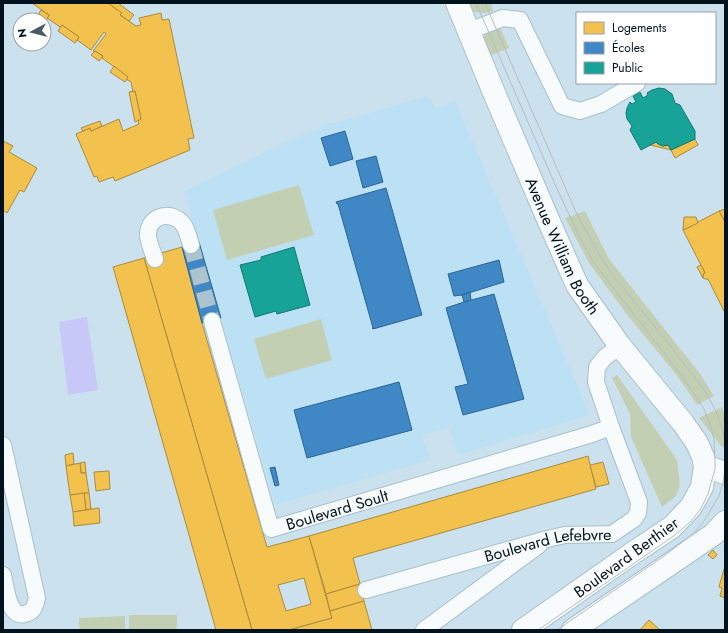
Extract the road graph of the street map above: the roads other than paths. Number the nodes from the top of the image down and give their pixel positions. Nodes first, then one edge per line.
1 (457, 3) edge
2 (468, 31) junction
3 (635, 84) edge
4 (191, 245) tunnel mouth
5 (155, 259) dead end
6 (212, 321) tunnel mouth
7 (620, 346) junction
8 (611, 427) junction
9 (3, 445) edge
10 (715, 469) edge
11 (725, 522) edge
12 (547, 539) junction
13 (3, 575) edge
14 (366, 590) dead end
15 (579, 628) edge
16 (424, 630) edge
17 (523, 630) edge

1 - 2 street, Avenue William Booth
2 - 3 street
2 - 7 street, Avenue William Booth
4 - 5 street
6 - 8 street, Boulevard Soult
7 - 8 street, Boulevard Lefebvre
7 - 10 street, Avenue William Booth
8 - 12 street, Boulevard Lefebvre
9 - 13 street
10 - 17 street, Boulevard Berthier
11 - 15 street, Boulevard Berthier
12 - 14 street, Boulevard Lefebvre
12 - 16 street

